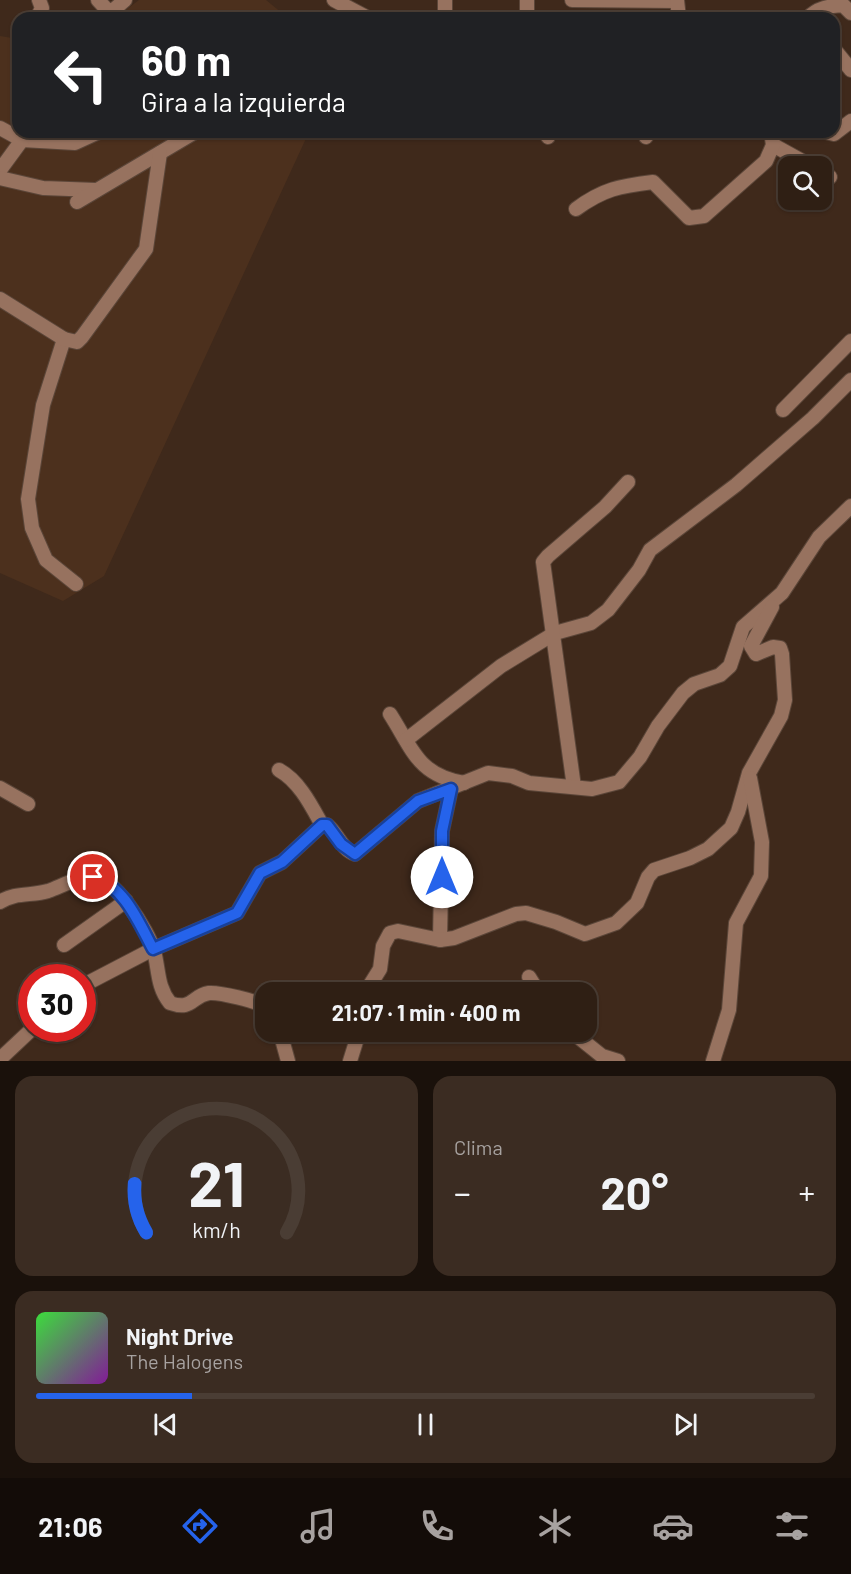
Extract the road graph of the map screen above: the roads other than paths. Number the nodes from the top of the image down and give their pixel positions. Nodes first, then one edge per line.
1 (98, 0) edge
2 (125, 0) edge
3 (335, 0) edge
4 (572, 0) edge
5 (677, 1) edge
6 (355, 4) edge
7 (109, 12) edge
8 (111, 12) edge
9 (816, 12) edge
10 (851, 13) edge
11 (840, 59) edge
12 (851, 70) edge
13 (18, 138) edge
14 (86, 138) edge
15 (185, 138) edge
16 (772, 138) edge
17 (22, 140) junction
18 (160, 153) junction
19 (798, 156) edge
20 (0, 170) edge
21 (0, 178) edge
22 (97, 190) junction
23 (77, 202) dead end
24 (576, 209) dead end
25 (0, 299) edge
26 (64, 339) junction
27 (851, 341) edge
28 (851, 380) edge
29 (783, 410) dead end
30 (628, 482) dead end
31 (851, 506) edge
32 (76, 584) dead end
33 (782, 593) junction
34 (555, 633) junction
35 (390, 714) dead end
36 (406, 740) junction
37 (279, 770) dead end
38 (749, 773) junction
39 (457, 786) junction
40 (574, 787) junction
41 (0, 788) edge
42 (28, 804) dead end
43 (322, 825) junction
44 (126, 901) junction
45 (0, 902) edge
46 (440, 940) junction
47 (64, 945) dead end
48 (153, 949) junction
49 (529, 977) dead end
50 (96, 979) edge
51 (372, 982) edge
52 (532, 982) edge
53 (255, 1003) edge
54 (18, 1042) edge
55 (283, 1042) edge
56 (356, 1042) edge
57 (584, 1042) edge
58 (0, 1059) edge
59 (288, 1061) edge
60 (350, 1061) edge
61 (618, 1061) edge
62 (713, 1061) edge

1 - 7 street
2 - 8 street
3 - 6 street
4 - 5 street
9 - 10 street
11 - 12 street
13 - 17 street
14 - 17 street
15 - 18 street
16 - 19 street
16 - 24 street
17 - 20 street
18 - 22 street
18 - 26 street
21 - 22 street
22 - 23 street
25 - 26 street
26 - 32 street
27 - 29 street
28 - 34 street
30 - 34 street
31 - 33 street
33 - 38 street
33 - 40 street
34 - 36 street
34 - 40 street
35 - 36 street
36 - 39 street
37 - 43 street
38 - 46 street
38 - 62 street
39 - 40 street
39 - 43 street
39 - 46 street
41 - 42 street
43 - 48 street
44 - 45 street
44 - 47 street
44 - 48 street
46 - 51 street
48 - 50 street
48 - 53 street
49 - 52 street
54 - 58 street
55 - 59 street
56 - 60 street
57 - 61 street

